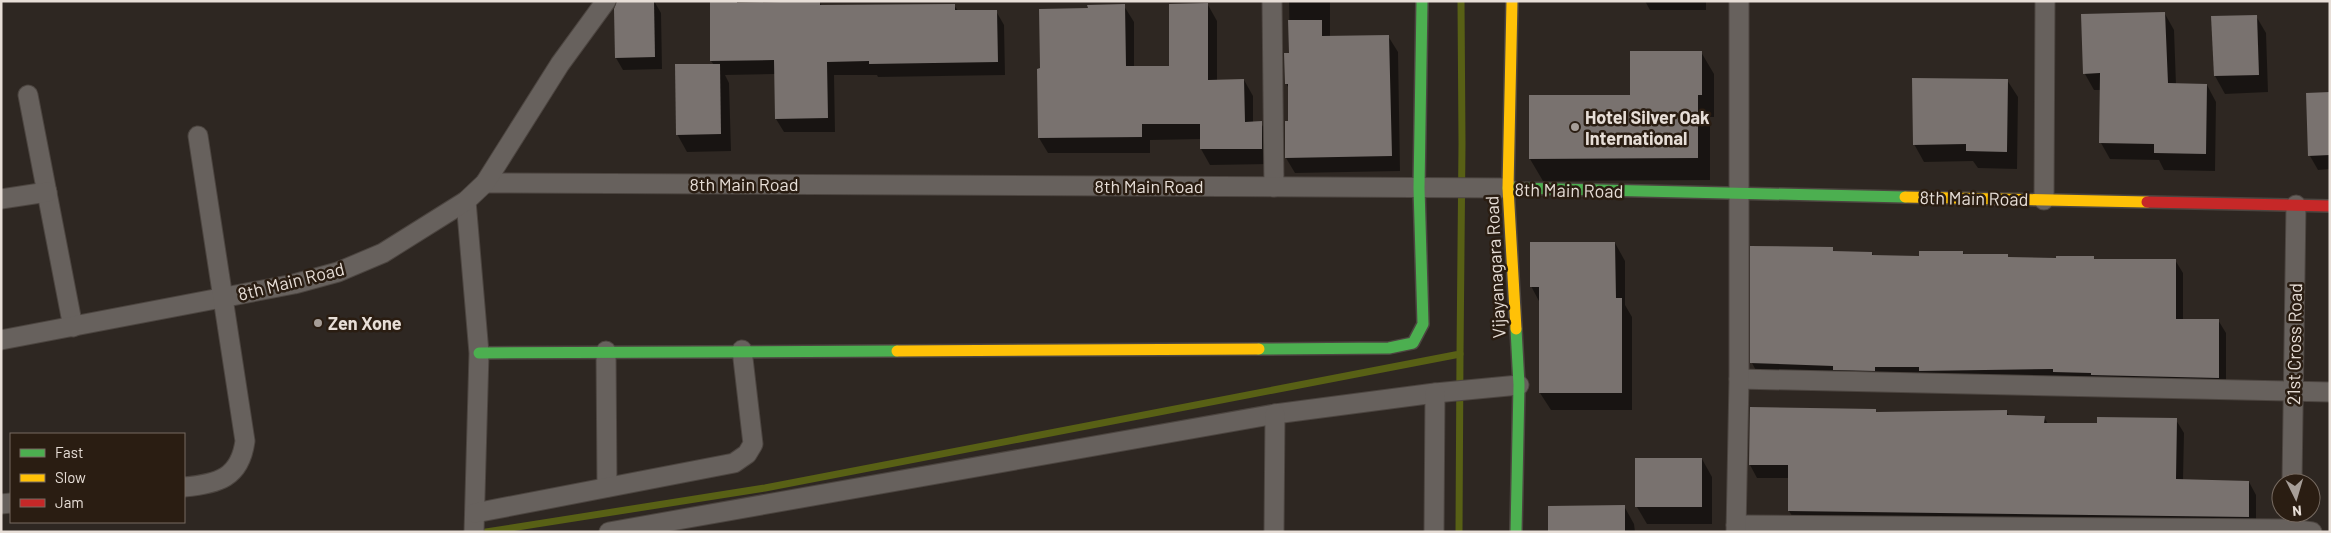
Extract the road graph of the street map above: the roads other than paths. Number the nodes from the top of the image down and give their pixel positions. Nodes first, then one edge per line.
1 (606, 1) edge
2 (1272, 1) edge
3 (1422, 1) edge
4 (1512, 1) edge
5 (1739, 1) edge
6 (2045, 1) edge
7 (28, 95) dead end
8 (198, 136) dead end
9 (486, 183) junction
10 (1274, 187) junction
11 (1419, 188) junction
12 (1508, 188) junction
13 (47, 192) junction
14 (1739, 193) junction
15 (1, 199) edge
16 (2044, 200) junction
17 (466, 202) junction
18 (2296, 205) junction
19 (2330, 206) edge
20 (221, 298) junction
21 (73, 327) junction
22 (1, 340) edge
23 (742, 350) junction
24 (606, 351) junction
25 (479, 353) junction
26 (1739, 380) junction
27 (1518, 385) junction
28 (2293, 391) junction
29 (2330, 392) edge
30 (1435, 393) junction
31 (1275, 414) junction
32 (2292, 473) edge
33 (185, 487) edge
34 (607, 488) junction
35 (475, 523) edge
36 (2291, 524) edge
37 (1736, 528) edge
38 (609, 532) edge
39 (1274, 532) edge
40 (1434, 532) edge
41 (1516, 532) edge
42 (2312, 532) edge

1 - 9 street
2 - 10 street
3 - 11 street
4 - 12 street, Vijayanagara Road
5 - 14 street
6 - 16 street
7 - 13 street
8 - 20 street
9 - 10 street, 8th Main Road
9 - 17 street, 8th Main Road
10 - 11 street, 8th Main Road
11 - 12 street, 8th Main Road
11 - 23 street
12 - 14 street, 8th Main Road
12 - 27 street, Vijayanagara Road
13 - 15 street
13 - 21 street
14 - 16 street, 8th Main Road
14 - 26 street
16 - 18 street, 8th Main Road
17 - 20 street, 8th Main Road
17 - 25 street
18 - 19 street, 8th Main Road
18 - 28 street, 21st Cross Road
20 - 21 street, 8th Main Road
20 - 33 street
21 - 22 street, 8th Main Road
23 - 24 street
23 - 34 street
24 - 25 street
24 - 34 street
25 - 35 street
26 - 28 street
26 - 37 street
27 - 30 street
27 - 41 street, Vijayanagara Road
28 - 29 street
28 - 32 street, 21st Cross Road
30 - 31 street
30 - 40 street
31 - 38 street
31 - 39 street
34 - 35 street
36 - 37 street
36 - 42 street

